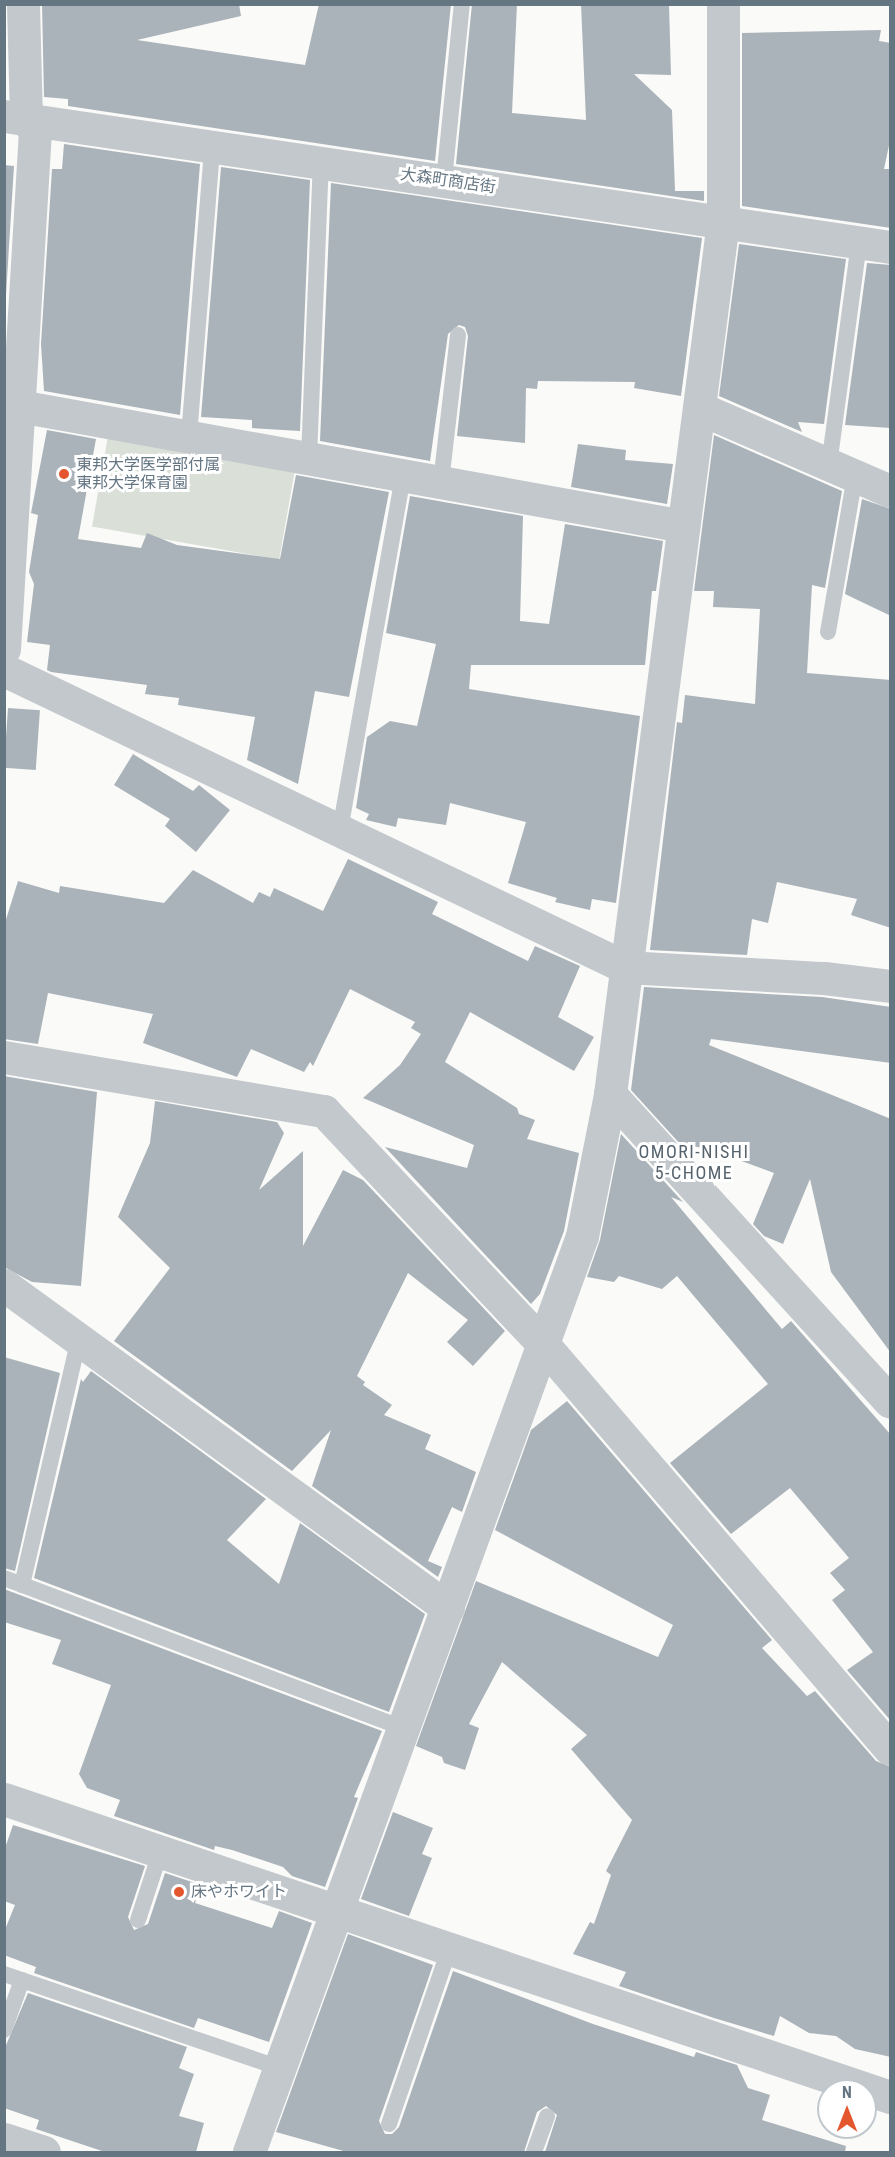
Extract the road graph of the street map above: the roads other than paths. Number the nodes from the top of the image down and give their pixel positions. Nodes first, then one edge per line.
1 (23, 4) edge
2 (462, 4) edge
3 (723, 4) edge
4 (15, 118) edge
5 (212, 147) junction
6 (321, 163) junction
7 (444, 180) junction
8 (723, 221) junction
9 (875, 245) edge
10 (458, 334) dead end
11 (19, 406) junction
12 (699, 408) junction
13 (189, 436) junction
14 (309, 458) junction
15 (842, 471) junction
16 (403, 475) junction
17 (441, 482) junction
18 (891, 491) edge
19 (683, 526) junction
20 (828, 632) dead end
21 (4, 649) edge
22 (4, 670) edge
23 (340, 830) junction
24 (626, 967) junction
25 (891, 986) edge
26 (4, 1057) edge
27 (610, 1094) junction
28 (4, 1285) edge
29 (79, 1339) junction
30 (543, 1344) junction
31 (891, 1402) edge
32 (4, 1578) edge
33 (22, 1584) junction
34 (448, 1608) junction
35 (403, 1728) junction
36 (891, 1749) edge
37 (4, 1798) edge
38 (161, 1850) junction
39 (335, 1908) junction
40 (138, 1920) dead end
41 (450, 1947) junction
42 (4, 1974) edge
43 (22, 1980) junction
44 (4, 2030) edge
45 (278, 2067) junction
46 (891, 2097) edge
47 (547, 2116) dead end
48 (389, 2124) dead end
49 (249, 2152) edge
50 (534, 2152) edge

1 - 4 street
2 - 7 lane
3 - 8 street
4 - 5 street, 大森町商店街
4 - 11 street
5 - 6 street, 大森町商店街
5 - 13 lane
6 - 7 street, 大森町商店街
6 - 14 lane
7 - 8 street, 大森町商店街
8 - 9 street, 大森町商店街
8 - 12 street
9 - 15 lane
10 - 17 lane
11 - 13 street
11 - 21 street
12 - 15 street
12 - 19 street
13 - 14 street
14 - 16 street
15 - 18 street
15 - 20 lane
16 - 17 street
16 - 23 lane
17 - 19 street
19 - 24 street
22 - 23 street
23 - 24 street
24 - 25 street
24 - 27 street
26 - 30 street
27 - 30 street
27 - 31 street
28 - 29 street
29 - 33 lane
29 - 34 street
30 - 34 street
30 - 36 street
32 - 33 lane
33 - 35 lane
34 - 35 street
35 - 39 street
37 - 38 street
38 - 39 street
38 - 40 lane
39 - 41 street
39 - 45 street
41 - 46 street
41 - 48 lane
42 - 43 lane
43 - 44 lane
43 - 45 lane
45 - 49 street
47 - 50 lane

